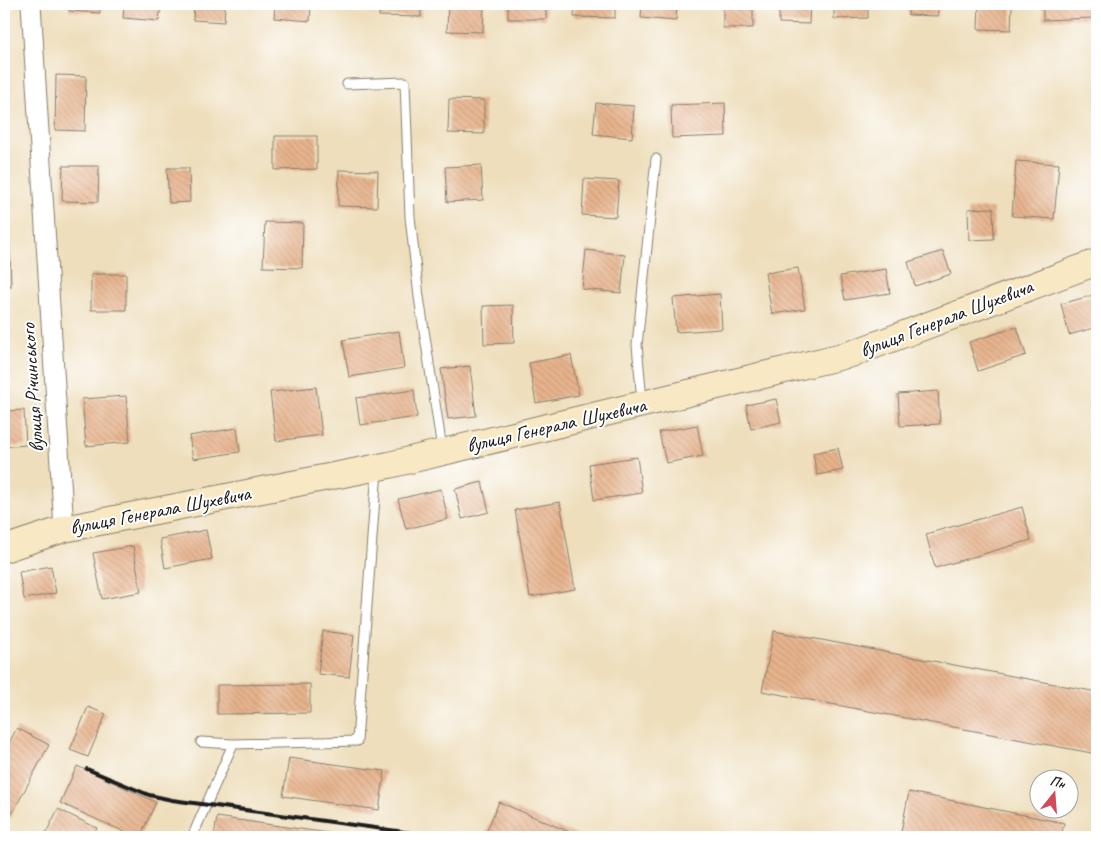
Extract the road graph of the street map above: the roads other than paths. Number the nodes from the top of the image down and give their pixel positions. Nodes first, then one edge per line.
1 (31, 4) edge
2 (347, 84) dead end
3 (656, 160) dead end
4 (1097, 262) edge
5 (642, 404) junction
6 (442, 452) junction
7 (378, 467) junction
8 (64, 529) junction
9 (4, 549) edge
10 (200, 742) dead end
11 (233, 744) junction
12 (192, 837) edge

1 - 8 street, вулиця Річинського
2 - 6 lane
3 - 5 lane
4 - 5 street, вулиця Генерала Шухевича
5 - 6 street, вулиця Генерала Шухевича
6 - 7 street, вулиця Генерала Шухевича
7 - 8 street, вулиця Генерала Шухевича
7 - 11 lane
8 - 9 street, вулиця Генерала Шухевича
10 - 11 lane
11 - 12 lane

